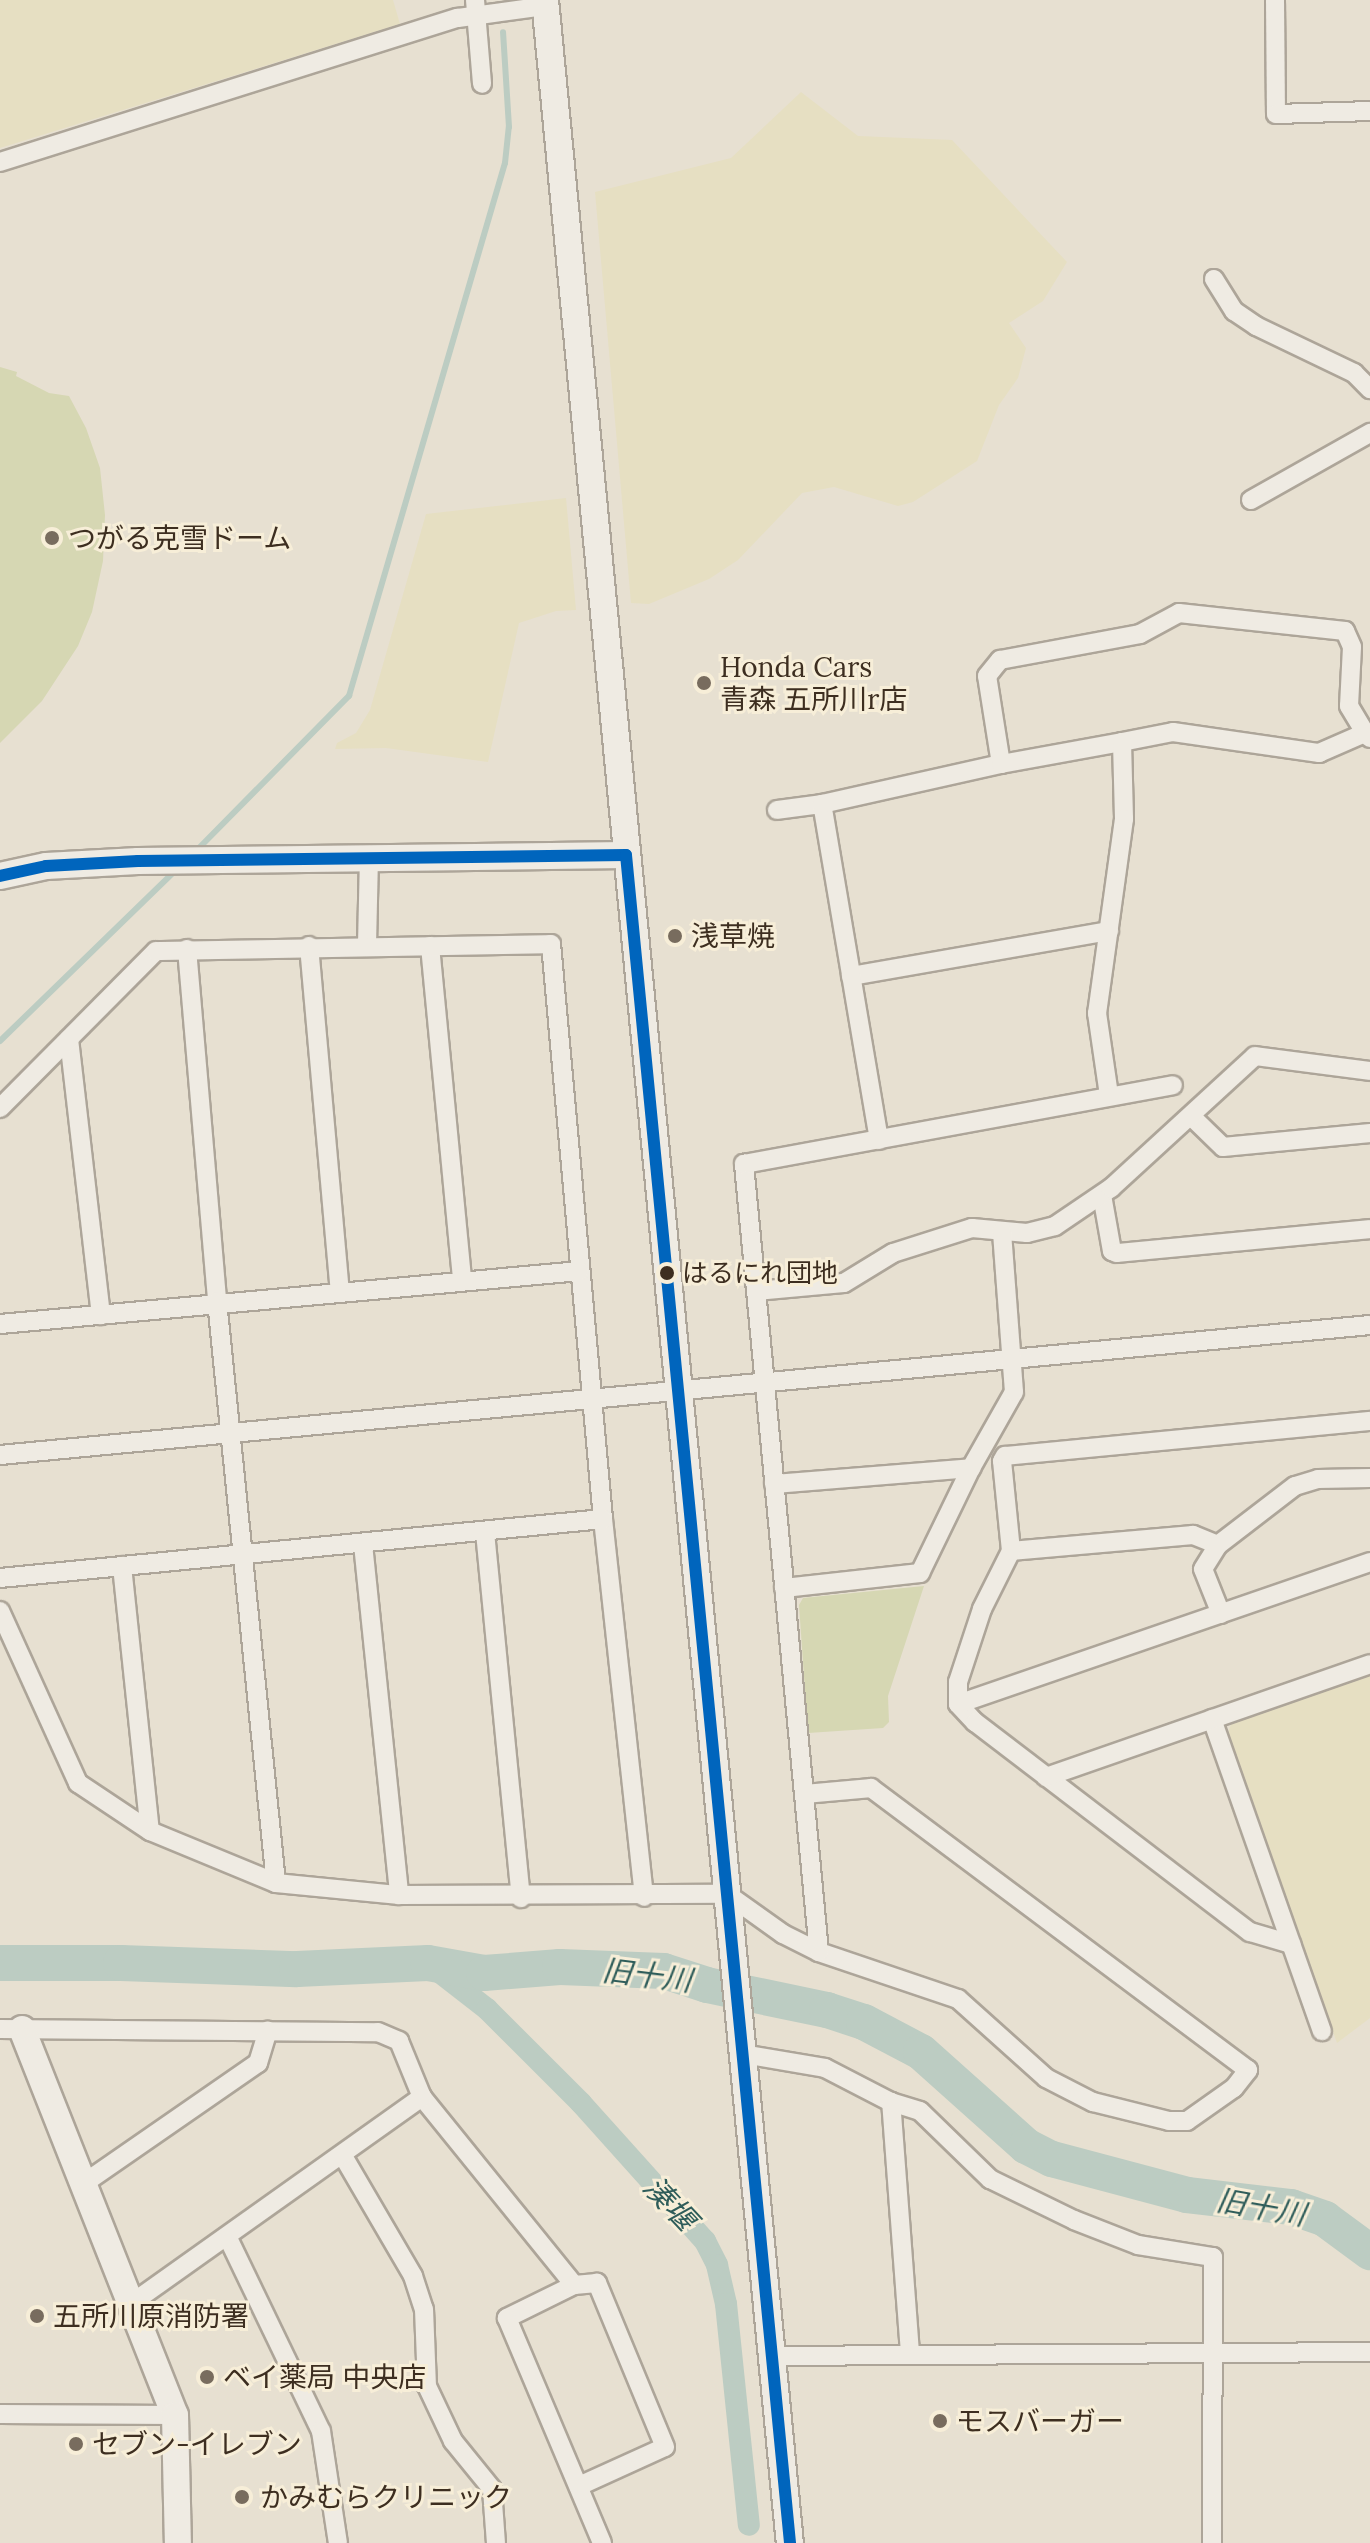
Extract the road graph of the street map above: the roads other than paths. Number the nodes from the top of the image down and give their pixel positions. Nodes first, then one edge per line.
1 (1275, 0) edge
2 (546, 3) edge
3 (476, 7) edge
4 (482, 84) dead end
5 (1370, 111) edge
6 (0, 162) edge
7 (1214, 279) dead end
8 (1370, 389) edge
9 (1370, 433) edge
10 (1251, 500) dead end
11 (1367, 736) edge
12 (1122, 742) junction
13 (1001, 764) junction
14 (822, 804) junction
15 (777, 810) dead end
16 (626, 855) junction
17 (369, 858) junction
18 (0, 876) edge
19 (1109, 931) junction
20 (367, 945) junction
21 (309, 946) junction
22 (430, 946) junction
23 (187, 949) junction
24 (851, 976) junction
25 (69, 1039) junction
26 (1370, 1071) edge
27 (1173, 1085) dead end
28 (1109, 1095) junction
29 (0, 1108) edge
30 (1192, 1117) junction
31 (1370, 1133) edge
32 (879, 1140) junction
33 (1102, 1195) junction
34 (1370, 1229) edge
35 (1002, 1231) junction
36 (580, 1271) junction
37 (462, 1279) junction
38 (756, 1291) junction
39 (340, 1292) junction
40 (217, 1301) junction
41 (101, 1315) junction
42 (0, 1324) edge
43 (1370, 1325) edge
44 (1011, 1360) junction
45 (764, 1382) junction
46 (678, 1391) junction
47 (592, 1399) junction
48 (1370, 1421) edge
49 (229, 1433) junction
50 (0, 1455) edge
51 (971, 1468) junction
52 (1370, 1478) edge
53 (774, 1484) junction
54 (603, 1519) junction
55 (485, 1532) junction
56 (363, 1544) junction
57 (1218, 1545) junction
58 (1011, 1551) junction
59 (243, 1555) junction
60 (1370, 1562) edge
61 (122, 1566) junction
62 (0, 1578) edge
63 (784, 1588) junction
64 (0, 1611) edge
65 (1221, 1614) junction
66 (1370, 1664) edge
67 (958, 1704) junction
68 (1212, 1719) junction
69 (1046, 1777) junction
70 (805, 1794) junction
71 (150, 1831) junction
72 (276, 1883) junction
73 (727, 1894) junction
74 (399, 1895) junction
75 (644, 1897) junction
76 (521, 1898) junction
77 (1291, 1944) junction
78 (819, 1952) junction
79 (11, 2029) edge
80 (268, 2031) junction
81 (1322, 2031) dead end
82 (742, 2043) junction
83 (422, 2097) junction
84 (891, 2102) junction
85 (343, 2156) junction
86 (83, 2184) junction
87 (228, 2238) junction
88 (574, 2285) junction
89 (132, 2303) junction
90 (1370, 2352) edge
91 (910, 2353) junction
92 (1212, 2354) junction
93 (772, 2356) junction
94 (0, 2414) edge
95 (175, 2415) junction
96 (579, 2486) junction
97 (178, 2543) edge
98 (338, 2543) edge
99 (496, 2543) edge
100 (602, 2543) edge
101 (790, 2543) edge
102 (1212, 2543) edge

1 - 5 street
2 - 3 street
2 - 16 street
3 - 4 street
3 - 6 street
7 - 8 street
9 - 10 street
11 - 12 street
11 - 13 street
12 - 13 street
12 - 19 street
13 - 14 street
14 - 15 street
14 - 24 street
16 - 17 street
16 - 46 street
17 - 18 street
17 - 20 street
19 - 24 street
19 - 28 street
20 - 21 street
20 - 22 street
21 - 23 street
21 - 39 street
22 - 36 street
22 - 37 street
23 - 25 street
23 - 40 street
24 - 32 street
25 - 29 street
25 - 41 street
26 - 30 street
27 - 28 street
28 - 32 street
30 - 31 street
30 - 33 street
32 - 38 street
33 - 34 street
33 - 35 street
35 - 38 street
35 - 44 street
36 - 37 street
36 - 47 street
37 - 39 street
38 - 45 street
39 - 40 street
40 - 41 street
40 - 49 street
41 - 42 street
43 - 44 street
44 - 45 street
44 - 51 street
45 - 46 street
45 - 53 street
46 - 47 street
46 - 73 street
47 - 49 street
47 - 54 street
48 - 58 street
49 - 50 street
49 - 59 street
51 - 53 street
51 - 63 street
52 - 57 street
53 - 63 street
54 - 55 street
54 - 75 street
55 - 56 street
55 - 76 street
56 - 59 street
56 - 74 street
57 - 58 street
57 - 65 street
58 - 67 street
59 - 61 street
59 - 72 street
60 - 65 street
61 - 62 street
61 - 71 street
63 - 70 street
64 - 71 street
65 - 67 street
66 - 68 street
67 - 69 street
68 - 69 street
68 - 77 street
69 - 77 street
70 - 78 street
70 - 78 street
71 - 72 street
72 - 74 street
73 - 75 street
73 - 78 street
73 - 82 street
74 - 76 street
75 - 76 street
77 - 81 street
79 - 80 street
79 - 86 street
80 - 83 street
80 - 86 street
82 - 84 street
82 - 93 street
83 - 85 street
83 - 88 street
84 - 91 street
84 - 92 street
85 - 87 street
85 - 99 street
86 - 89 street
87 - 89 street
87 - 98 street
88 - 96 street
88 - 96 street
89 - 95 street
90 - 92 street
91 - 92 street
91 - 93 street
92 - 102 street
93 - 101 street
94 - 95 street
95 - 97 street
96 - 100 street

